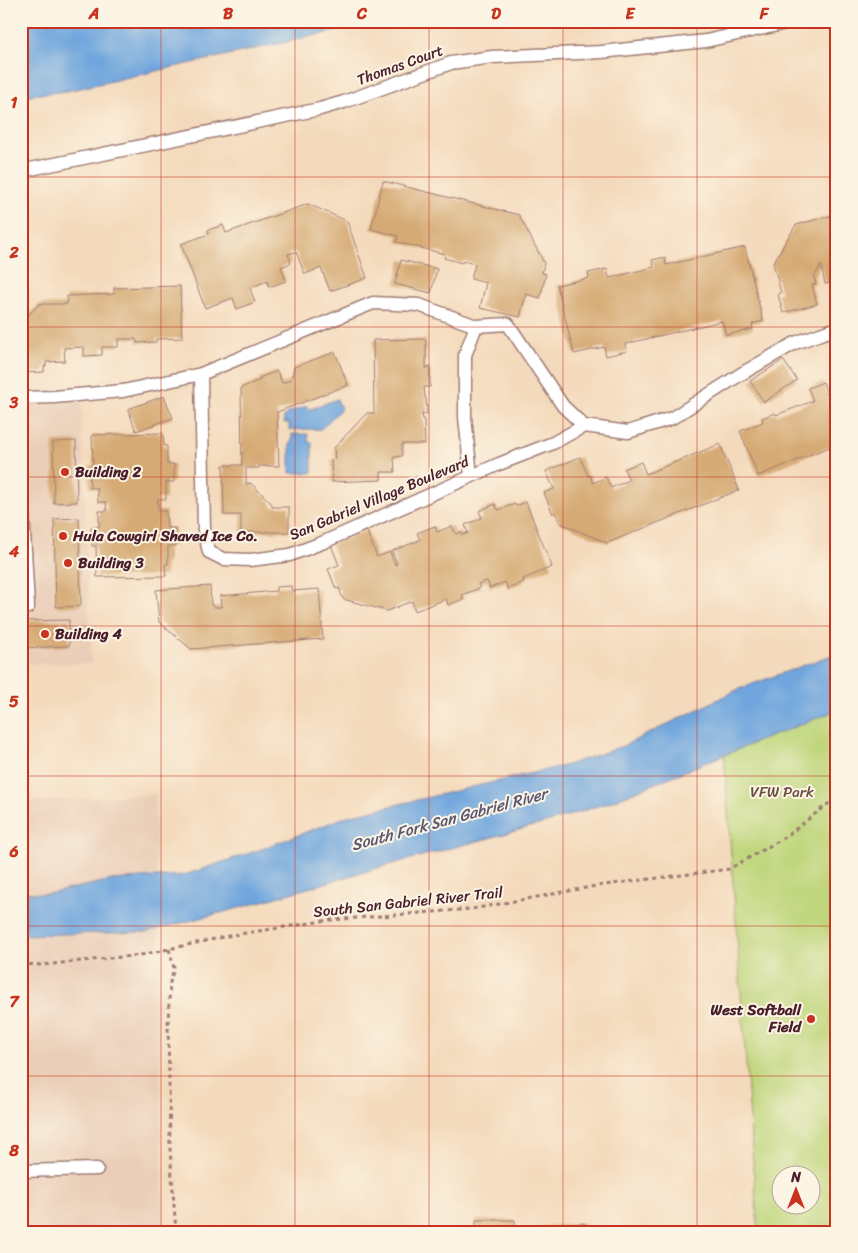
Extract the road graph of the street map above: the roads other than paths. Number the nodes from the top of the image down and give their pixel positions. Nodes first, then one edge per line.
1 (795, 21) edge
2 (21, 172) edge
3 (476, 326) junction
4 (837, 328) edge
5 (201, 374) junction
6 (21, 398) edge
7 (584, 426) junction
8 (471, 476) junction
9 (21, 513) edge
10 (21, 608) edge
11 (97, 1169) dead end
12 (21, 1171) edge

1 - 2 lane, Thomas Court
3 - 5 lane
3 - 7 lane
3 - 8 lane
4 - 7 lane
5 - 6 lane
5 - 8 lane, San Gabriel Village Boulevard
7 - 8 lane, San Gabriel Village Boulevard
9 - 10 lane
11 - 12 lane

